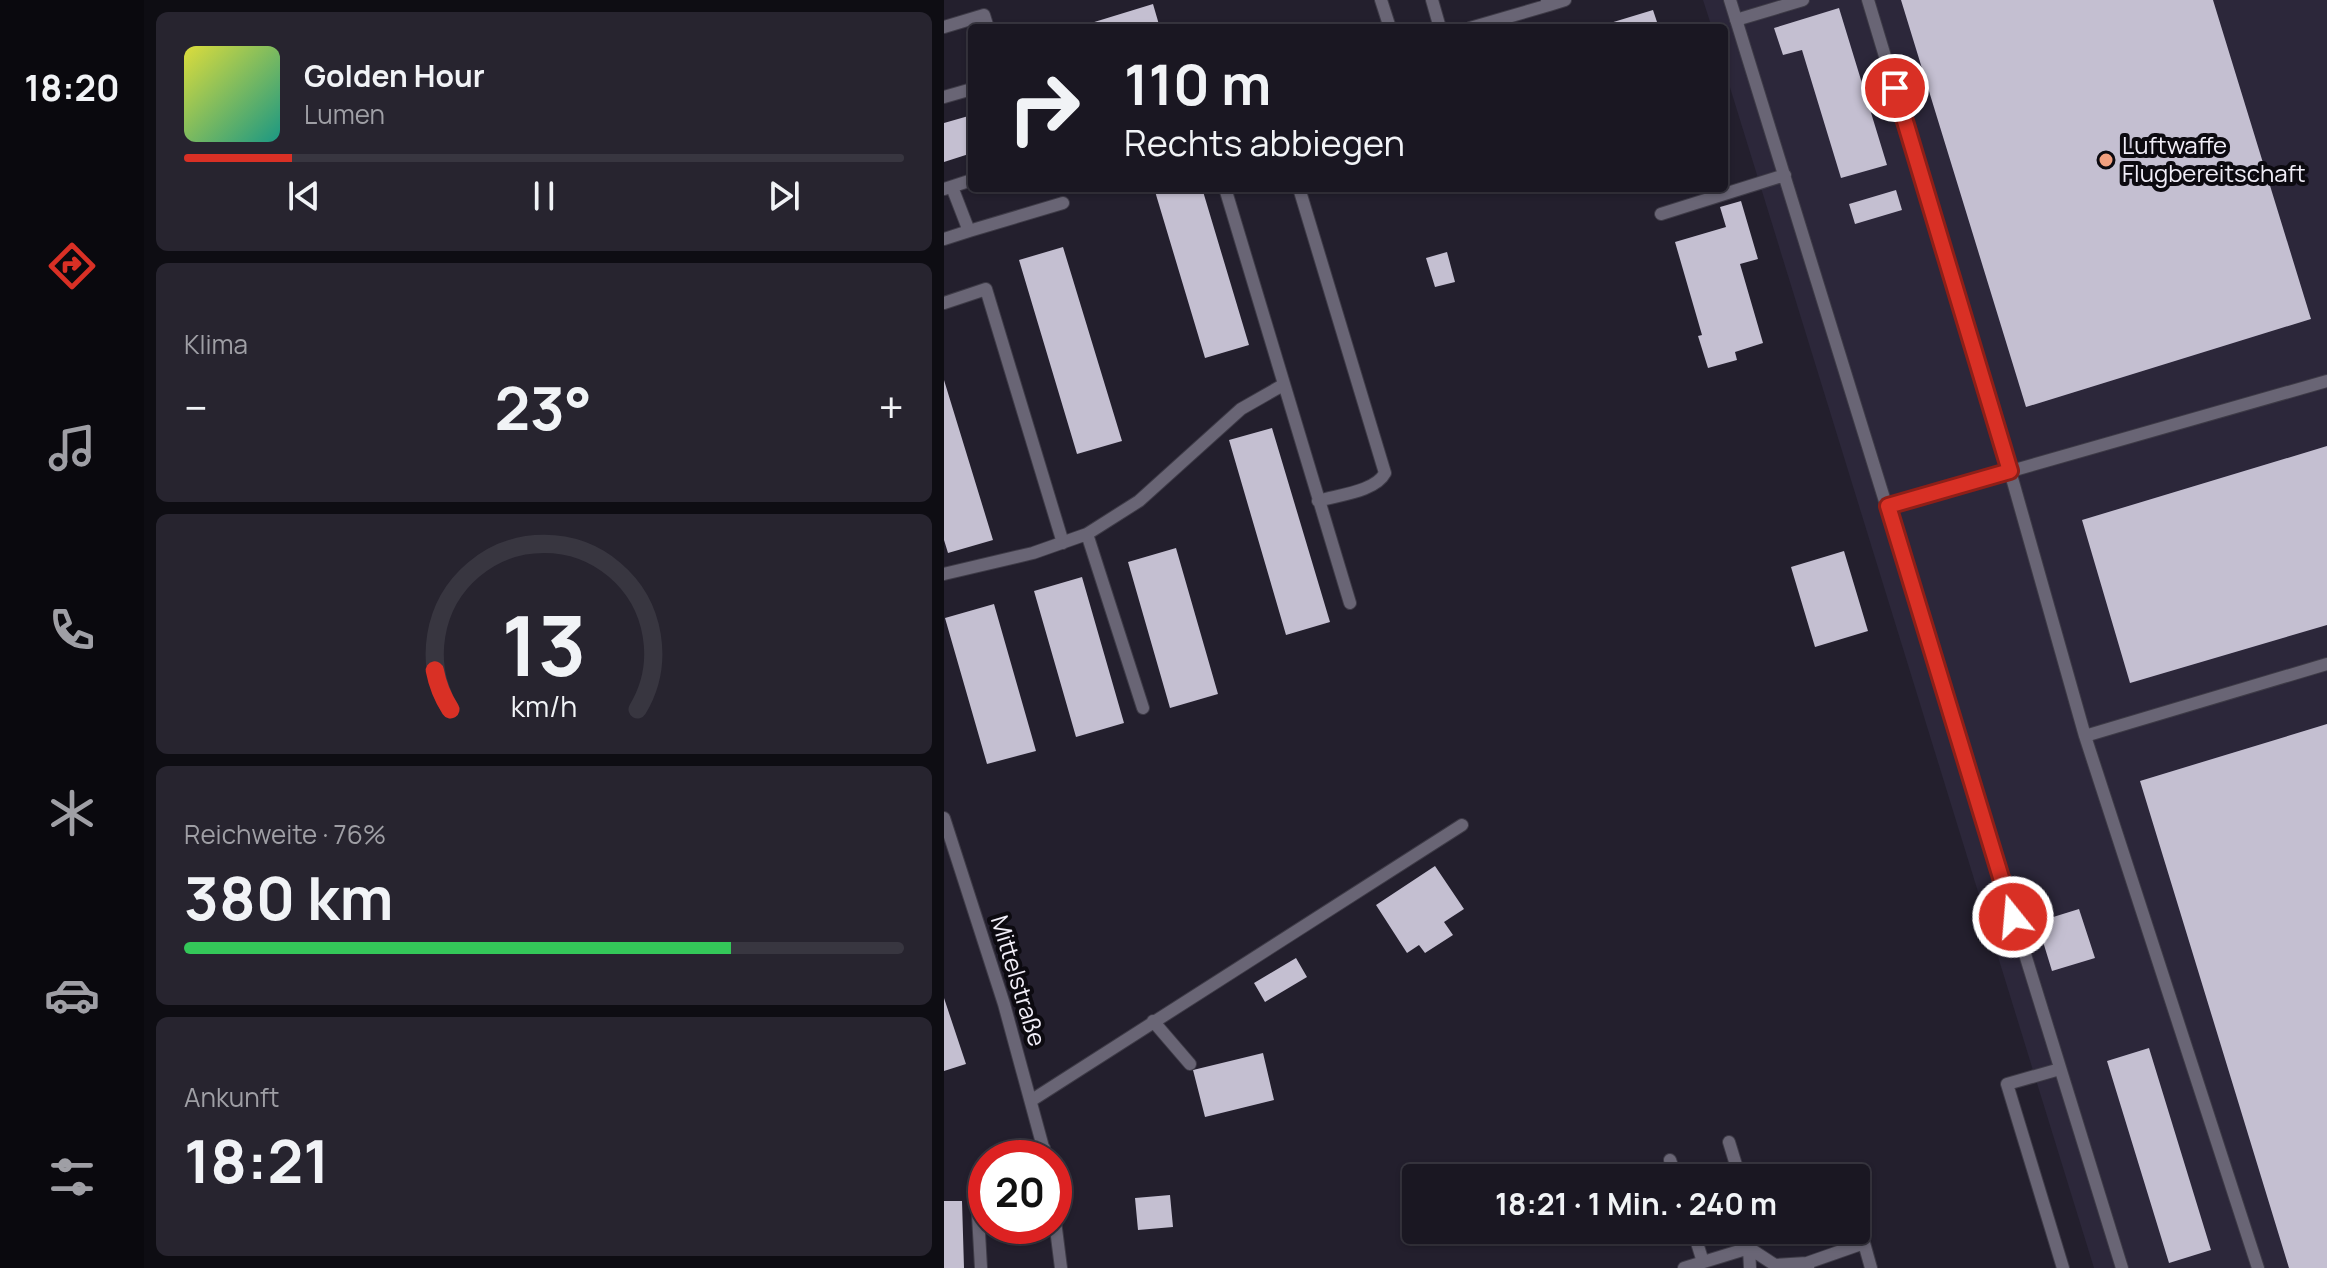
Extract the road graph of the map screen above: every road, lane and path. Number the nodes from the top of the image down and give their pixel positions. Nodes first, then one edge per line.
1 (1381, 0) edge
2 (1432, 0) edge
3 (1565, 0) edge
4 (1730, 0) edge
5 (1803, 0) edge
6 (1868, 0) edge
7 (1548, 2) edge
8 (1736, 20) junction
9 (987, 24) edge
10 (1389, 24) edge
11 (1439, 24) edge
12 (1482, 24) edge
13 (944, 27) edge
14 (968, 90) edge
15 (944, 97) edge
16 (1785, 175) junction
17 (968, 181) edge
18 (948, 188) edge
19 (1226, 192) edge
20 (1300, 192) edge
21 (1063, 203) dead end
22 (1661, 214) dead end
23 (969, 231) junction
24 (944, 239) edge
25 (944, 303) edge
26 (2327, 381) edge
27 (1283, 385) junction
28 (2010, 471) junction
29 (1318, 501) junction
30 (1888, 506) junction
31 (1087, 534) junction
32 (1063, 543) junction
33 (944, 574) edge
34 (1350, 603) dead end
35 (2327, 664) edge
36 (1143, 708) dead end
37 (2085, 736) junction
38 (944, 818) edge
39 (1462, 825) dead end
40 (1153, 1021) junction
41 (1190, 1064) dead end
42 (2060, 1069) junction
43 (1032, 1100) junction
44 (1042, 1140) edge
45 (1729, 1142) dead end
46 (1670, 1160) dead end
47 (1671, 1164) edge
48 (1736, 1164) edge
49 (980, 1244) edge
50 (1058, 1244) edge
51 (1697, 1244) edge
52 (1750, 1244) edge
53 (1749, 1248) junction
54 (1703, 1262) junction
55 (1807, 1265) edge
56 (981, 1268) edge
57 (1061, 1268) edge
58 (1684, 1268) edge
59 (1750, 1268) edge
60 (1871, 1268) edge
61 (2063, 1268) edge
62 (2122, 1268) edge
63 (2258, 1268) edge

1 - 10 lane
2 - 11 lane
3 - 7 lane
4 - 8 lane
5 - 8 lane
6 - 28 lane
7 - 12 lane
8 - 16 lane
9 - 13 lane
14 - 15 lane
16 - 22 lane
16 - 30 lane
17 - 18 lane
18 - 23 lane
19 - 27 lane
20 - 29 lane
21 - 23 lane
23 - 24 lane
25 - 32 lane
26 - 28 lane
27 - 29 lane
27 - 31 lane
28 - 30 lane
28 - 37 lane
29 - 34 lane
30 - 42 lane
31 - 32 lane
31 - 36 lane
32 - 33 lane
35 - 37 lane
37 - 63 lane
38 - 43 lane, Mittelstraße
39 - 40 lane
40 - 41 lane
40 - 43 lane
42 - 61 lane
42 - 62 lane
43 - 44 lane, Mittelstraße
45 - 48 lane
46 - 47 lane
49 - 56 lane
50 - 57 lane
51 - 54 lane
52 - 53 lane
53 - 54 lane
53 - 55 lane
53 - 59 lane
54 - 58 lane
55 - 60 lane

